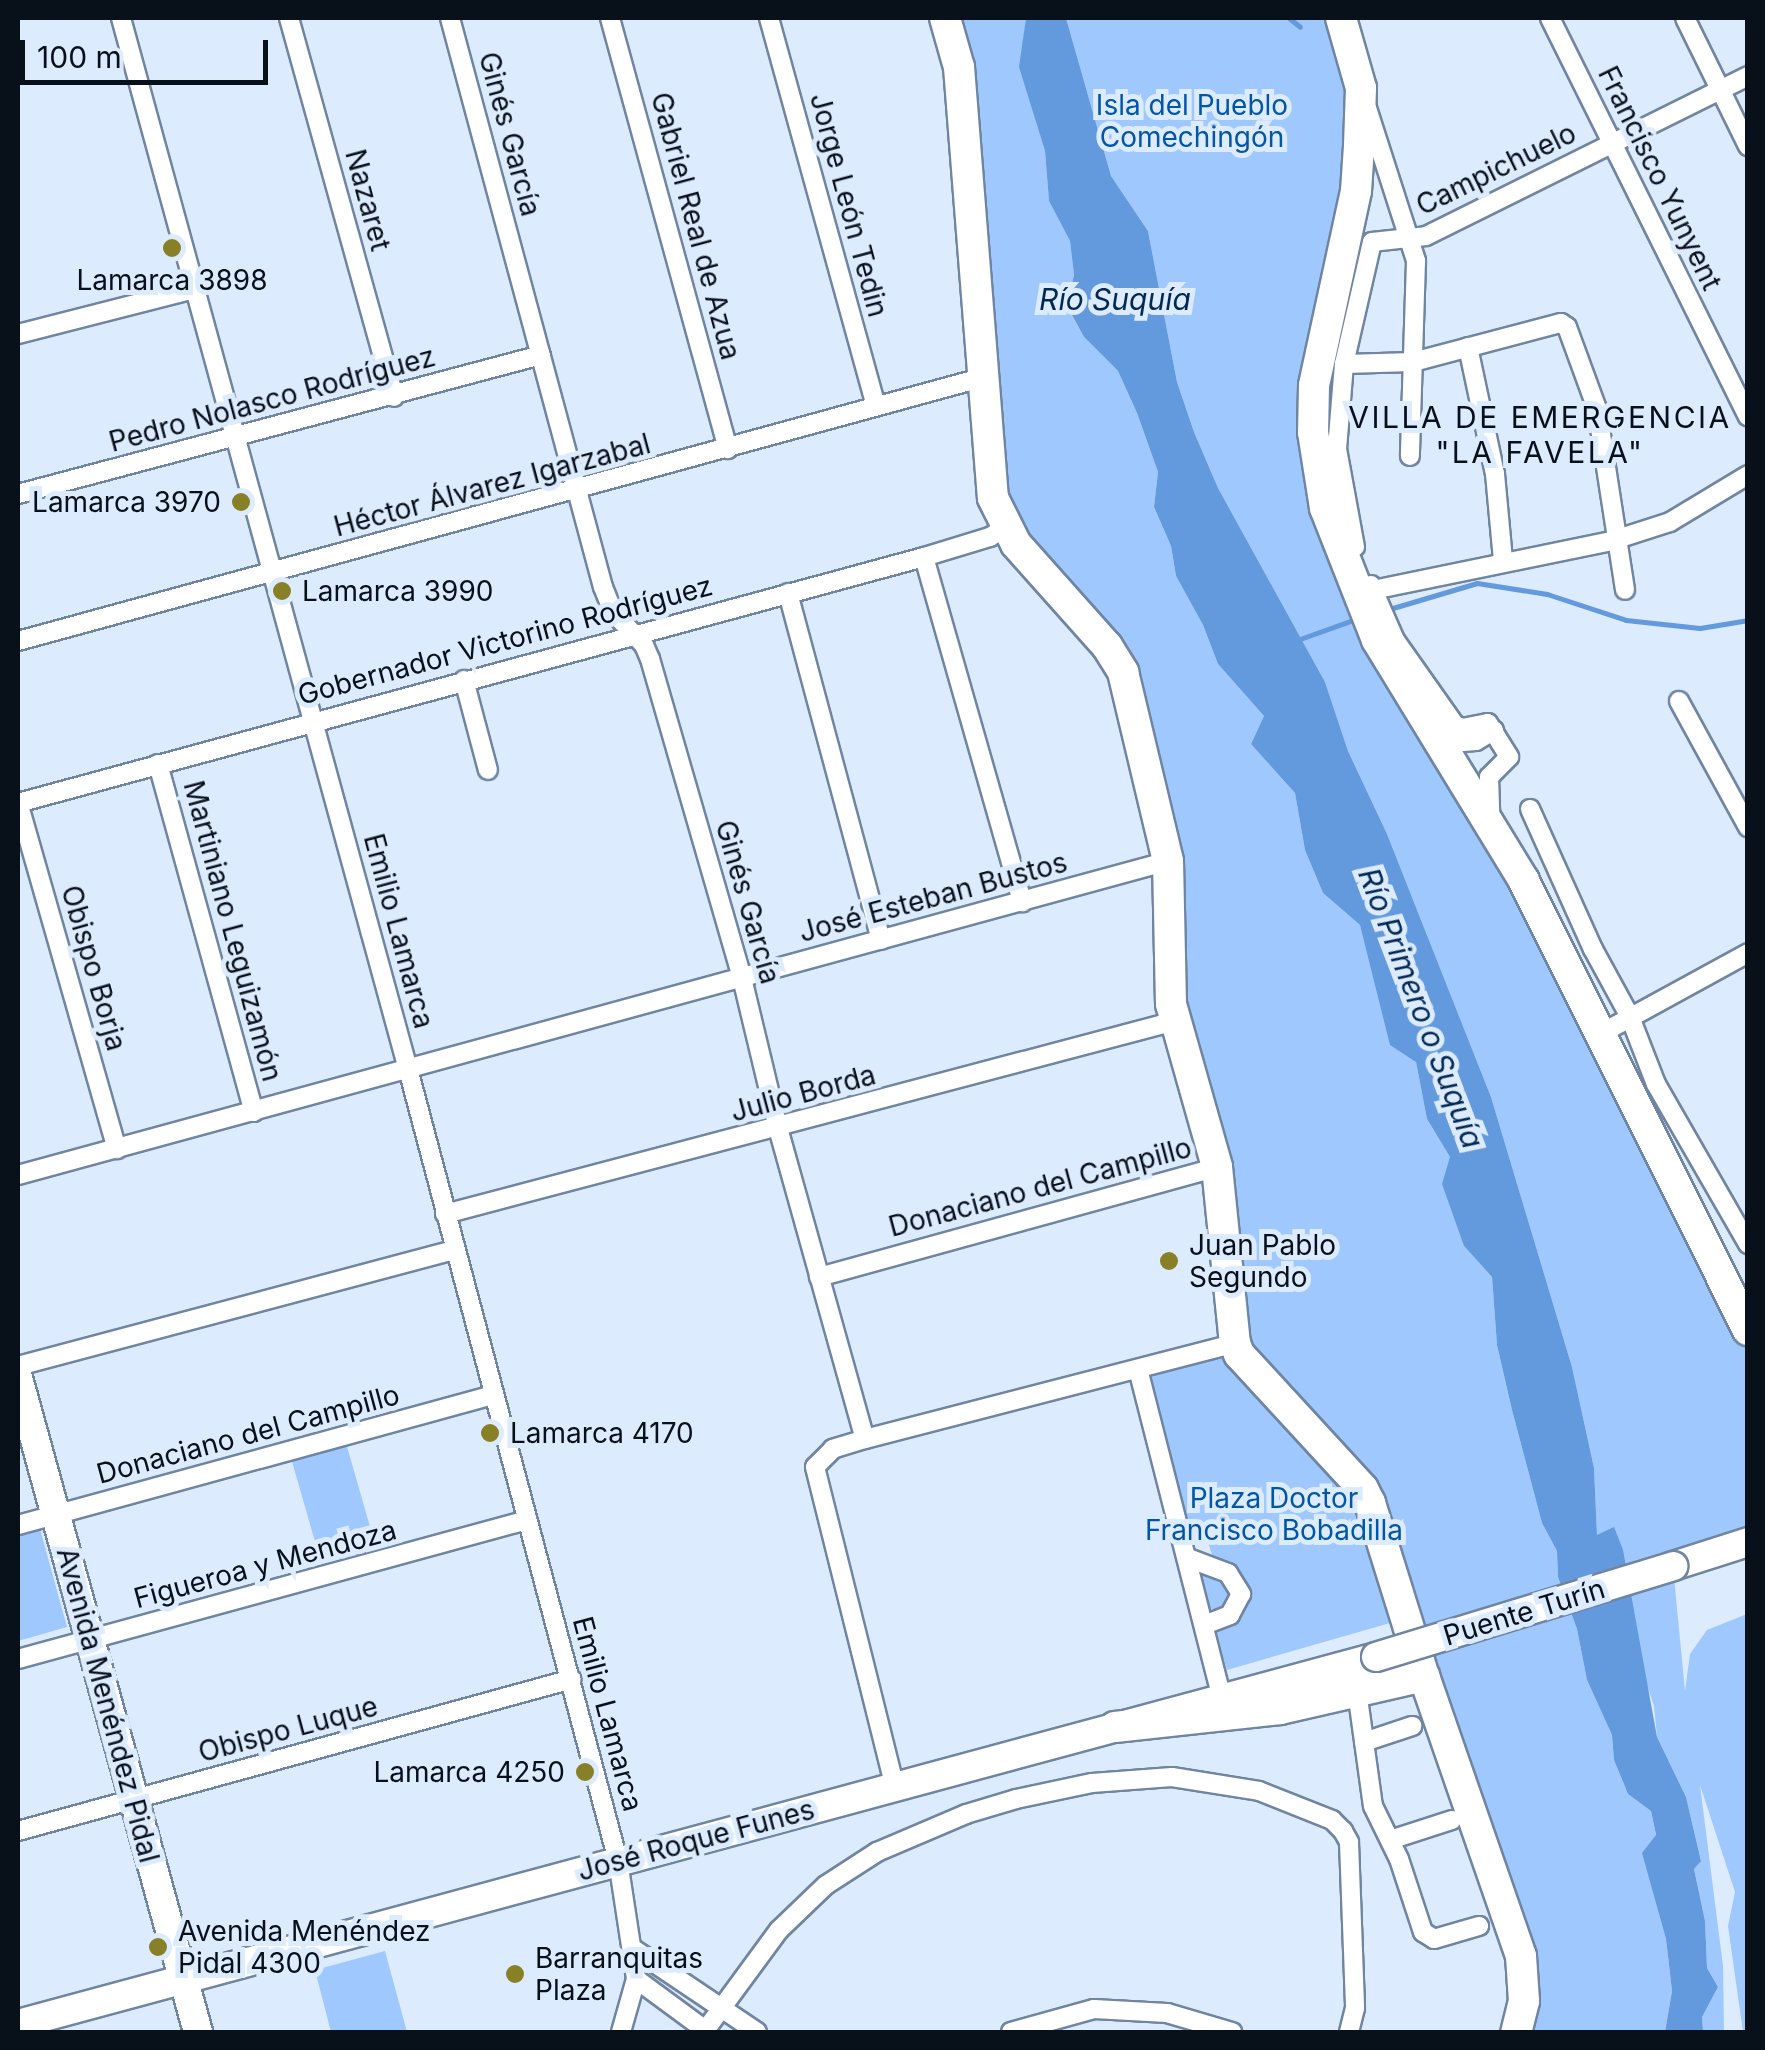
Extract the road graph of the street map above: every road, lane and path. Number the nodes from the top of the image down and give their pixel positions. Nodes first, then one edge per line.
1 (121, 18) edge
2 (289, 18) edge
3 (450, 18) edge
4 (610, 18) edge
5 (769, 18) edge
6 (945, 18) edge
7 (1341, 18) edge
8 (1550, 18) edge
9 (1685, 18) edge
10 (1748, 76) edge
11 (1361, 88) junction
12 (1720, 90) junction
13 (1612, 144) junction
14 (1748, 146) edge
15 (1411, 239) junction
16 (194, 289) junction
17 (18, 334) edge
18 (1468, 347) junction
19 (541, 355) junction
20 (1414, 362) junction
21 (1344, 364) junction
22 (981, 378) junction
23 (394, 397) junction
24 (876, 407) junction
25 (1748, 416) edge
26 (234, 436) junction
27 (728, 448) junction
28 (1410, 456) dead end
29 (1748, 475) edge
30 (580, 490) junction
31 (18, 494) edge
32 (1004, 528) junction
33 (1613, 540) junction
34 (924, 557) junction
35 (1503, 561) junction
36 (274, 573) junction
37 (1625, 590) dead end
38 (788, 594) junction
39 (1370, 598) junction
40 (630, 633) junction
41 (1386, 640) junction
42 (18, 642) edge
43 (464, 680) junction
44 (1679, 700) dead end
45 (1422, 717) junction
46 (314, 720) junction
47 (1494, 730) junction
48 (158, 764) junction
49 (488, 770) dead end
50 (18, 802) edge
51 (1530, 809) dead end
52 (1748, 827) edge
53 (1492, 830) junction
54 (1168, 861) junction
55 (1022, 902) junction
56 (881, 940) junction
57 (1748, 953) edge
58 (742, 978) junction
59 (1630, 1017) junction
60 (1175, 1022) junction
61 (1602, 1033) junction
62 (408, 1069) junction
63 (254, 1112) junction
64 (778, 1128) junction
65 (117, 1148) junction
66 (1217, 1166) junction
67 (18, 1175) edge
68 (445, 1214) junction
69 (1748, 1244) edge
70 (454, 1250) junction
71 (819, 1277) junction
72 (1748, 1330) edge
73 (1235, 1343) junction
74 (18, 1366) edge
75 (1138, 1369) junction
76 (18, 1378) edge
77 (493, 1395) junction
78 (865, 1439) junction
79 (57, 1514) junction
80 (527, 1520) junction
81 (18, 1525) edge
82 (1748, 1542) edge
83 (1748, 1556) edge
84 (1188, 1558) junction
85 (1673, 1566) junction
86 (1204, 1625) junction
87 (90, 1640) junction
88 (1376, 1657) joint
89 (18, 1659) edge
90 (1424, 1676) junction
91 (572, 1679) junction
92 (1358, 1691) junction
93 (1222, 1698) junction
94 (1412, 1726) dead end
95 (1115, 1727) junction
96 (1364, 1742) junction
97 (895, 1788) junction
98 (134, 1799) junction
99 (1452, 1820) dead end
100 (18, 1830) edge
101 (1390, 1840) junction
102 (618, 1861) junction
103 (1478, 1926) dead end
104 (635, 1950) junction
105 (636, 1979) junction
106 (182, 1980) junction
107 (723, 2008) junction
108 (18, 2024) edge
109 (198, 2032) edge
110 (621, 2032) edge
111 (706, 2032) edge
112 (757, 2032) edge
113 (1011, 2032) edge
114 (1232, 2032) edge
115 (1349, 2032) edge
116 (1516, 2032) edge

1 - 16 street, Emilio Lamarca
2 - 23 street, Nazaret
3 - 19 street, Ginés García
4 - 27 street, Gabriel Real de Azua
5 - 24 street, Jorge León Tedin
6 - 22 main road
7 - 11 main road
8 - 13 street, Francisco Yunyent
9 - 12 street
10 - 12 street, Campichuelo
11 - 15 street
11 - 39 main road
12 - 13 street, Campichuelo
12 - 14 street
13 - 15 street, Campichuelo
13 - 25 street, Francisco Yunyent
15 - 20 street
15 - 21 street, Campichuelo
16 - 17 street
16 - 26 street, Emilio Lamarca
18 - 20 street
18 - 33 street
18 - 35 street
19 - 23 street, Pedro Nolasco Rodríguez
19 - 30 street, Ginés García
20 - 21 street
20 - 28 street
21 - 39 street
22 - 24 street, Héctor Álvarez Igarzabal
22 - 32 main road
23 - 26 street, Pedro Nolasco Rodríguez
24 - 27 street, Héctor Álvarez Igarzabal
26 - 31 street, Pedro Nolasco Rodríguez
26 - 36 street, Emilio Lamarca
27 - 30 street, Héctor Álvarez Igarzabal
29 - 33 street
30 - 36 street, Héctor Álvarez Igarzabal
30 - 40 street, Ginés García
32 - 34 street, Gobernador Victorino Rodríguez
32 - 54 main road
33 - 35 street
33 - 37 street
34 - 38 street, Gobernador Victorino Rodríguez
34 - 55 street
35 - 39 street
36 - 42 street, Héctor Álvarez Igarzabal
36 - 46 street, Emilio Lamarca
38 - 40 street, Gobernador Victorino Rodríguez
38 - 56 street
39 - 41 main road
40 - 43 street, Gobernador Victorino Rodríguez
40 - 58 street, Ginés García
41 - 45 main road
41 - 47 street
43 - 46 street, Gobernador Victorino Rodríguez
43 - 49 street
44 - 52 street
45 - 47 street
45 - 53 main road
46 - 48 street, Gobernador Victorino Rodríguez
46 - 62 street, Emilio Lamarca
47 - 53 street
48 - 50 street, Gobernador Victorino Rodríguez
48 - 63 street, Martiniano Leguizamón
50 - 65 street, Obispo Borja
51 - 59 street
53 - 61 main road
54 - 55 street, José Esteban Bustos
54 - 60 main road
55 - 56 street, José Esteban Bustos
56 - 58 street, José Esteban Bustos
57 - 59 street
58 - 62 street, José Esteban Bustos
58 - 64 street, Ginés García
59 - 61 street
59 - 69 street
60 - 64 street, Julio Borda
60 - 66 main road
61 - 72 main road
62 - 63 street, José Esteban Bustos
62 - 68 street, Emilio Lamarca
63 - 65 street, José Esteban Bustos
64 - 68 street, Julio Borda
64 - 71 street, Ginés García
65 - 67 street, José Esteban Bustos
66 - 71 street, Donaciano del Campillo
66 - 73 main road
68 - 70 street, Emilio Lamarca
70 - 74 street
70 - 77 street, Emilio Lamarca
71 - 78 street, Ginés García
73 - 75 street
73 - 90 main road
75 - 78 street
75 - 84 street
76 - 79 main road, Avenida Menéndez Pidal
77 - 79 street, Donaciano del Campillo
77 - 80 street, Emilio Lamarca
78 - 97 street
79 - 81 street, Donaciano del Campillo
79 - 87 main road, Avenida Menéndez Pidal
80 - 87 street, Figueroa y Mendoza
80 - 91 street, Emilio Lamarca
82 - 85 main road, Puente Turín
83 - 85 main road, Puente Turín
84 - 86 street
84 - 86 street
85 - 88 main road, Puente Turín, bridge
86 - 93 street
87 - 89 street, Figueroa y Mendoza
87 - 98 main road, Avenida Menéndez Pidal
88 - 93 main road, José Roque Funes
90 - 92 main road
90 - 116 main road
91 - 98 street, Obispo Luque
91 - 102 street, Emilio Lamarca
92 - 95 main road
92 - 96 street
93 - 95 main road, José Roque Funes
94 - 96 street
95 - 97 main road, José Roque Funes
96 - 101 street
97 - 102 main road, José Roque Funes
98 - 100 street, Obispo Luque
98 - 106 main road, Avenida Menéndez Pidal
99 - 101 street
101 - 103 street
102 - 104 street, Emilio Lamarca
102 - 106 main road, José Roque Funes
104 - 105 street, Emilio Lamarca
104 - 107 street
105 - 110 street, Emilio Lamarca
105 - 111 street
106 - 108 main road, José Roque Funes
106 - 109 main road, Avenida Menéndez Pidal
107 - 111 street
107 - 112 street
107 - 115 street
113 - 114 street

